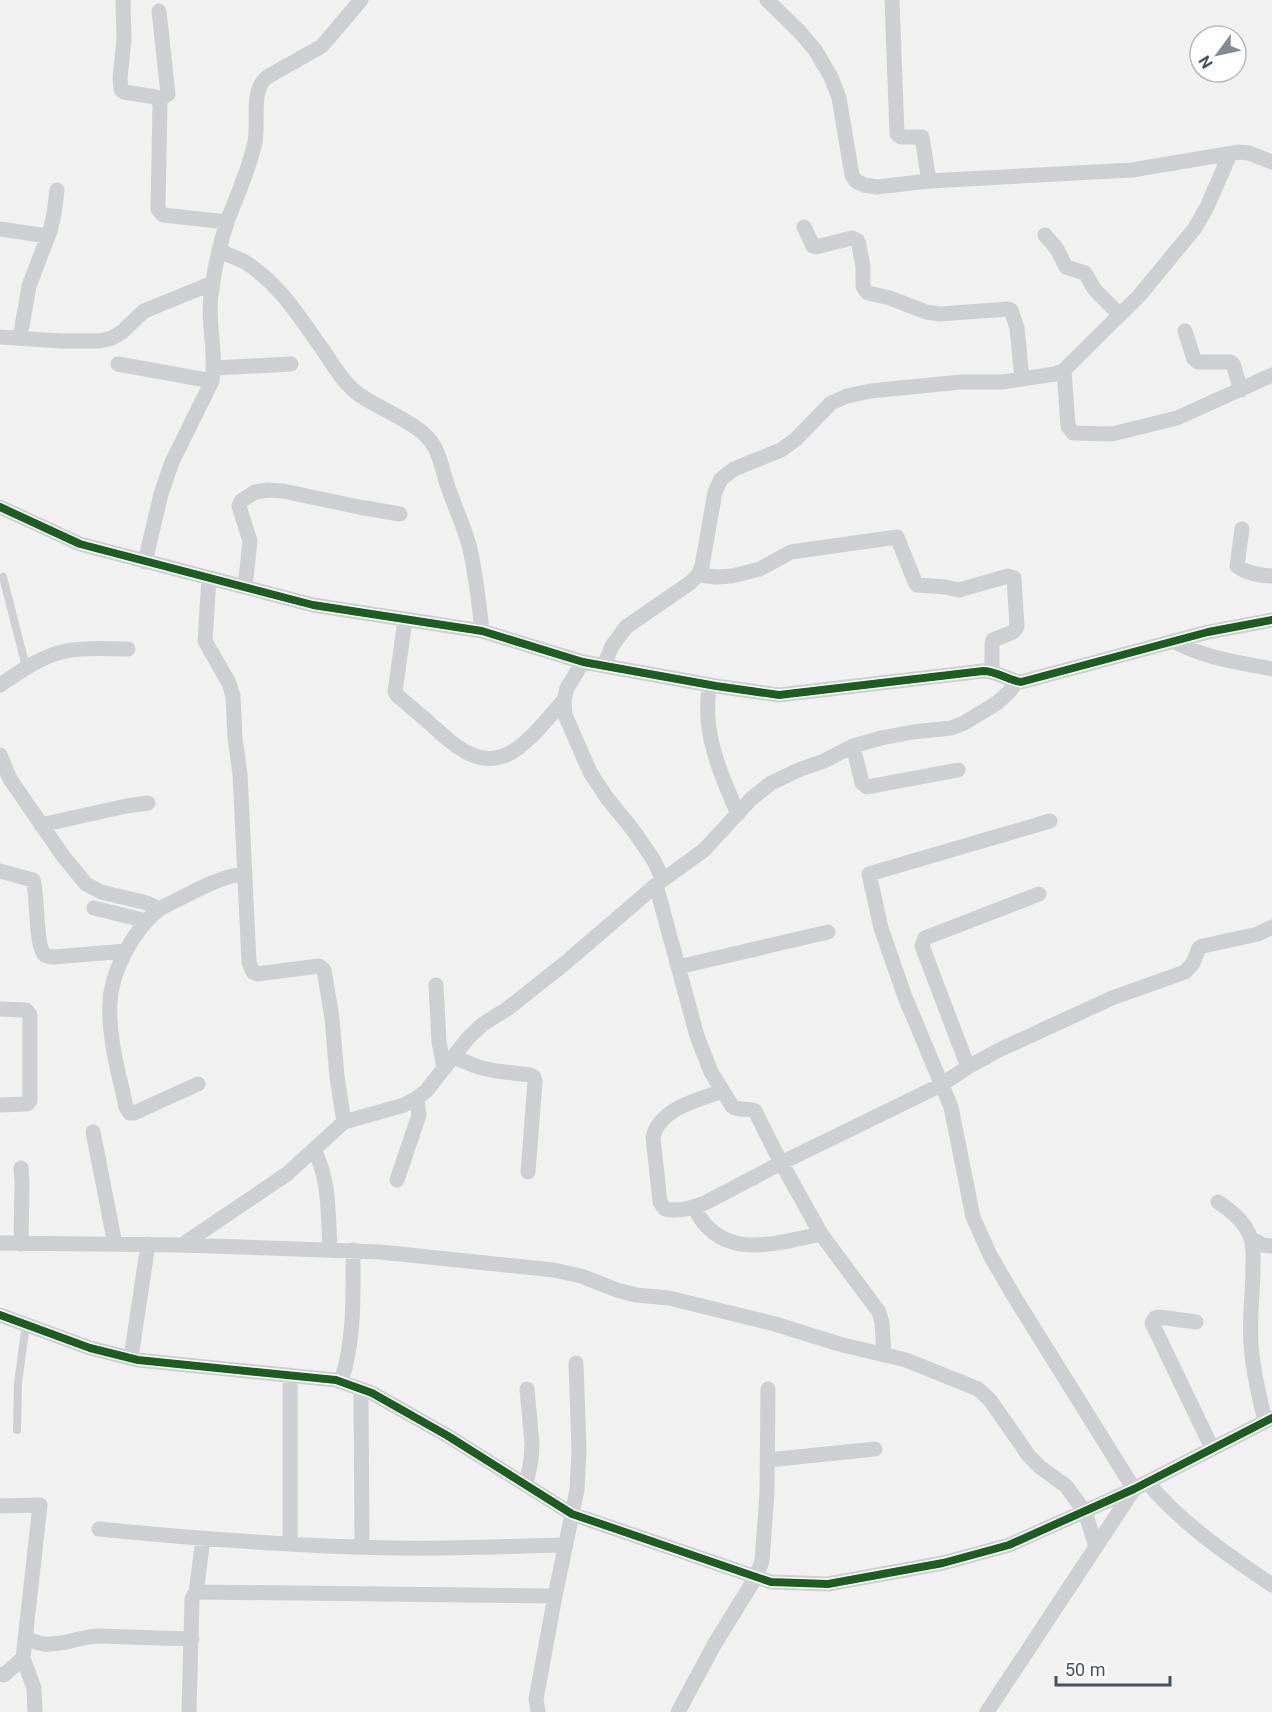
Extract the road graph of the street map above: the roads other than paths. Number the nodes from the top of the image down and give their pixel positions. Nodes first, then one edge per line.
1 (123, 0) edge
2 (361, 0) edge
3 (767, 0) edge
4 (892, 0) edge
5 (159, 11) dead end
6 (159, 100) junction
7 (1230, 154) junction
8 (1272, 162) edge
9 (928, 181) junction
10 (57, 190) dead end
11 (227, 222) junction
12 (804, 227) dead end
13 (0, 229) edge
14 (1045, 235) dead end
15 (47, 236) junction
16 (220, 251) junction
17 (213, 283) junction
18 (1120, 315) junction
19 (1185, 331) dead end
20 (0, 337) edge
21 (20, 338) junction
22 (118, 364) dead end
23 (291, 364) dead end
24 (1064, 370) junction
25 (213, 375) junction
26 (1272, 375) edge
27 (1022, 379) junction
28 (1241, 390) junction
29 (0, 507) edge
30 (400, 514) dead end
31 (1242, 529) dead end
32 (146, 562) junction
33 (698, 575) junction
34 (1272, 576) edge
35 (3, 577) dead end
36 (209, 578) junction
37 (245, 587) junction
38 (405, 620) junction
39 (1272, 620) edge
40 (482, 631) junction
41 (1173, 641) junction
42 (128, 649) dead end
43 (583, 662) junction
44 (604, 666) junction
45 (26, 667) junction
46 (1272, 669) edge
47 (992, 671) junction
48 (1017, 681) junction
49 (0, 685) edge
50 (709, 685) junction
51 (564, 700) junction
52 (853, 746) junction
53 (0, 755) edge
54 (958, 770) dead end
55 (148, 803) dead end
56 (738, 814) junction
57 (1050, 821) dead end
58 (41, 825) junction
59 (0, 871) edge
60 (245, 873) junction
61 (660, 883) junction
62 (1039, 894) dead end
63 (94, 908) dead end
64 (159, 909) junction
65 (147, 921) junction
66 (1272, 927) edge
67 (828, 932) dead end
68 (126, 951) junction
69 (678, 967) junction
70 (436, 985) dead end
71 (0, 1009) edge
72 (449, 1062) junction
73 (968, 1067) junction
74 (198, 1084) dead end
75 (941, 1085) junction
76 (723, 1091) junction
77 (417, 1098) junction
78 (0, 1105) edge
79 (344, 1122) junction
80 (93, 1132) dead end
81 (314, 1149) junction
82 (782, 1163) junction
83 (21, 1168) dead end
84 (528, 1172) dead end
85 (397, 1180) dead end
86 (1218, 1202) dead end
87 (694, 1207) junction
88 (820, 1234) junction
89 (1252, 1239) junction
90 (0, 1243) edge
91 (21, 1244) junction
92 (115, 1244) junction
93 (148, 1244) junction
94 (182, 1245) junction
95 (1272, 1246) edge
96 (330, 1250) junction
97 (353, 1250) junction
98 (0, 1315) edge
99 (1196, 1322) dead end
100 (26, 1324) junction
101 (884, 1355) junction
102 (131, 1359) junction
103 (576, 1363) dead end
104 (290, 1376) junction
105 (341, 1382) junction
106 (361, 1389) junction
107 (527, 1389) dead end
108 (768, 1389) dead end
109 (1269, 1420) edge
110 (17, 1430) dead end
111 (1212, 1448) junction
112 (875, 1449) dead end
113 (768, 1460) junction
114 (526, 1485) junction
115 (1141, 1486) junction
116 (0, 1506) edge
117 (1085, 1512) junction
118 (572, 1514) junction
119 (99, 1529) dead end
120 (202, 1539) junction
121 (290, 1544) junction
122 (566, 1545) junction
123 (362, 1547) junction
124 (1096, 1547) junction
125 (756, 1577) junction
126 (1272, 1586) edge
127 (196, 1593) junction
128 (555, 1596) junction
129 (25, 1638) junction
130 (192, 1639) junction
131 (23, 1658) junction
132 (0, 1674) edge
133 (35, 1712) edge
134 (189, 1712) edge
135 (538, 1712) edge
136 (678, 1712) edge
137 (987, 1712) edge

1 - 6 street
2 - 11 street
3 - 9 street
4 - 9 street
5 - 6 street
6 - 11 street
7 - 8 street
7 - 9 street
7 - 18 street
10 - 15 street
11 - 16 street
12 - 27 street
13 - 15 street
14 - 18 street
15 - 21 street
16 - 17 street
16 - 40 street
17 - 21 street
17 - 25 street
18 - 24 street
19 - 28 street
20 - 21 street
22 - 25 street
23 - 25 street
24 - 27 street
24 - 28 street
25 - 32 street
26 - 28 street
27 - 33 street
29 - 32 street
30 - 37 street
31 - 34 street
32 - 36 street
33 - 44 street
33 - 47 street
35 - 45 lane
36 - 37 street
36 - 60 street
37 - 38 street
38 - 40 street
38 - 51 street
39 - 41 street
40 - 43 street
41 - 46 street
41 - 48 street
42 - 45 street
43 - 44 street
43 - 51 street
44 - 50 street
45 - 49 street
47 - 48 street
47 - 50 street
48 - 52 street
50 - 56 street
51 - 61 street
52 - 54 street
52 - 56 street
53 - 58 street
55 - 58 street
56 - 61 street
57 - 75 street
58 - 64 street
59 - 68 street
60 - 64 street
60 - 79 street
61 - 69 street
61 - 72 street
62 - 73 street
63 - 65 street
64 - 65 street
65 - 68 street
66 - 73 street
67 - 69 street
68 - 74 street
69 - 76 street
70 - 72 street
71 - 78 street
72 - 77 street
72 - 84 street
73 - 75 street
75 - 82 street
75 - 115 street
76 - 82 street
76 - 87 street
77 - 79 street
77 - 85 street
79 - 81 street
80 - 92 street
81 - 94 street
81 - 96 street
82 - 87 street
82 - 88 street
83 - 91 street
86 - 89 street
87 - 88 street
88 - 101 street
89 - 95 street
89 - 109 street
90 - 91 street
91 - 92 street
92 - 93 street
93 - 94 street
93 - 102 street
94 - 96 street
96 - 97 street
97 - 101 street
97 - 105 street
98 - 100 street
99 - 111 street
100 - 102 street
100 - 110 lane
101 - 117 street
102 - 104 street
103 - 118 street
104 - 105 street
104 - 121 street
105 - 106 street
106 - 114 street
106 - 123 street
107 - 114 street
108 - 113 street
109 - 111 street
111 - 115 street
112 - 113 street
113 - 125 street
114 - 118 street
115 - 117 street
115 - 124 street
115 - 126 street
116 - 129 street
117 - 124 street
117 - 125 street
118 - 122 street
118 - 125 street
119 - 120 street
120 - 121 street
120 - 127 street
121 - 123 street
122 - 123 street
122 - 128 street
124 - 137 street
125 - 136 street
127 - 128 street
127 - 130 street
128 - 135 street
129 - 130 street
129 - 131 street
130 - 134 street
131 - 132 street
131 - 133 street

